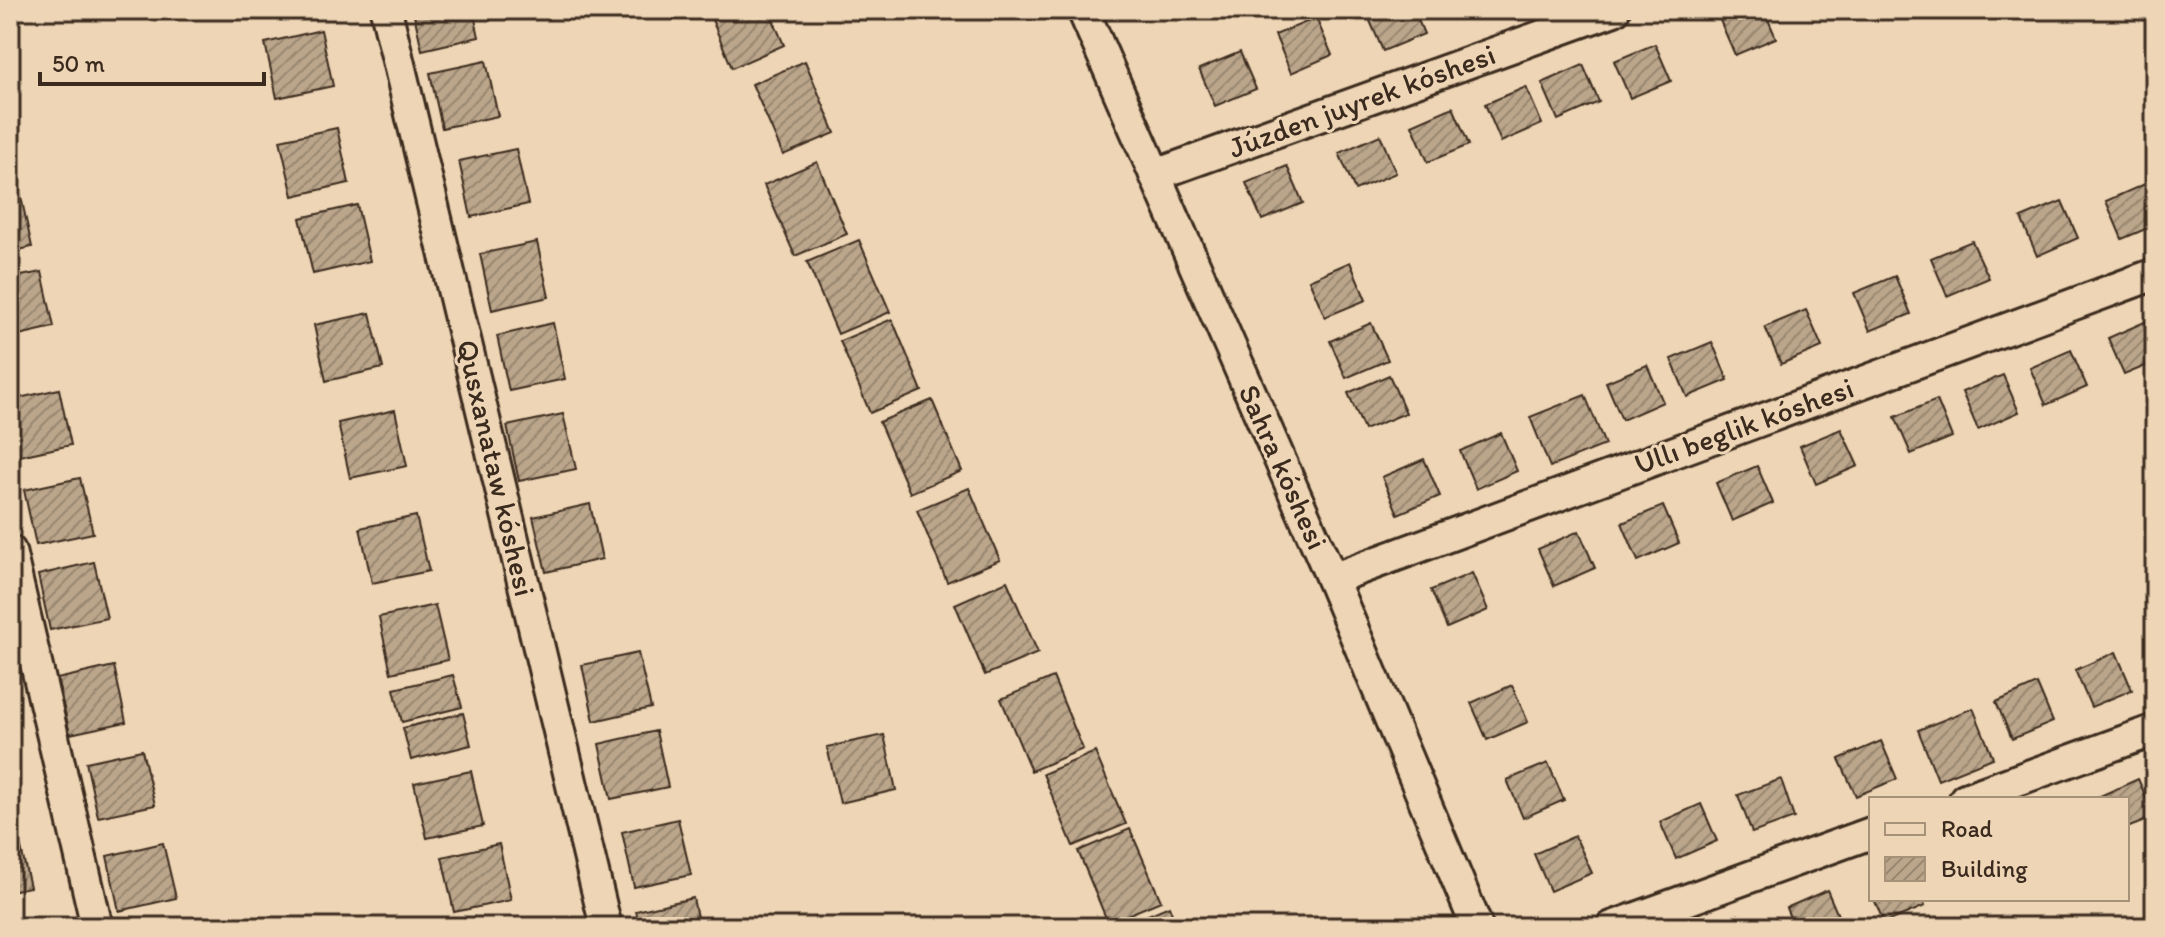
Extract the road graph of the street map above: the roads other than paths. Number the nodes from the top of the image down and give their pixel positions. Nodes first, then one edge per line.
1 (386, 10) edge
2 (1083, 10) edge
3 (1614, 10) edge
4 (1155, 175) junction
5 (2155, 274) edge
6 (10, 551) edge
7 (1332, 579) junction
8 (2155, 730) edge
9 (1971, 797) edge
10 (1869, 834) edge
11 (97, 927) edge
12 (606, 927) edge
13 (1477, 927) edge
14 (1612, 927) edge

1 - 12 street, Qusxanataw kóshesi
2 - 4 street, Sahra kóshesi
3 - 4 street, Júzden juyrek kóshesi
4 - 7 street, Sahra kóshesi
5 - 7 street, Ullı beglik kóshesi
6 - 11 street
7 - 13 street, Sahra kóshesi
8 - 9 street
10 - 14 street

